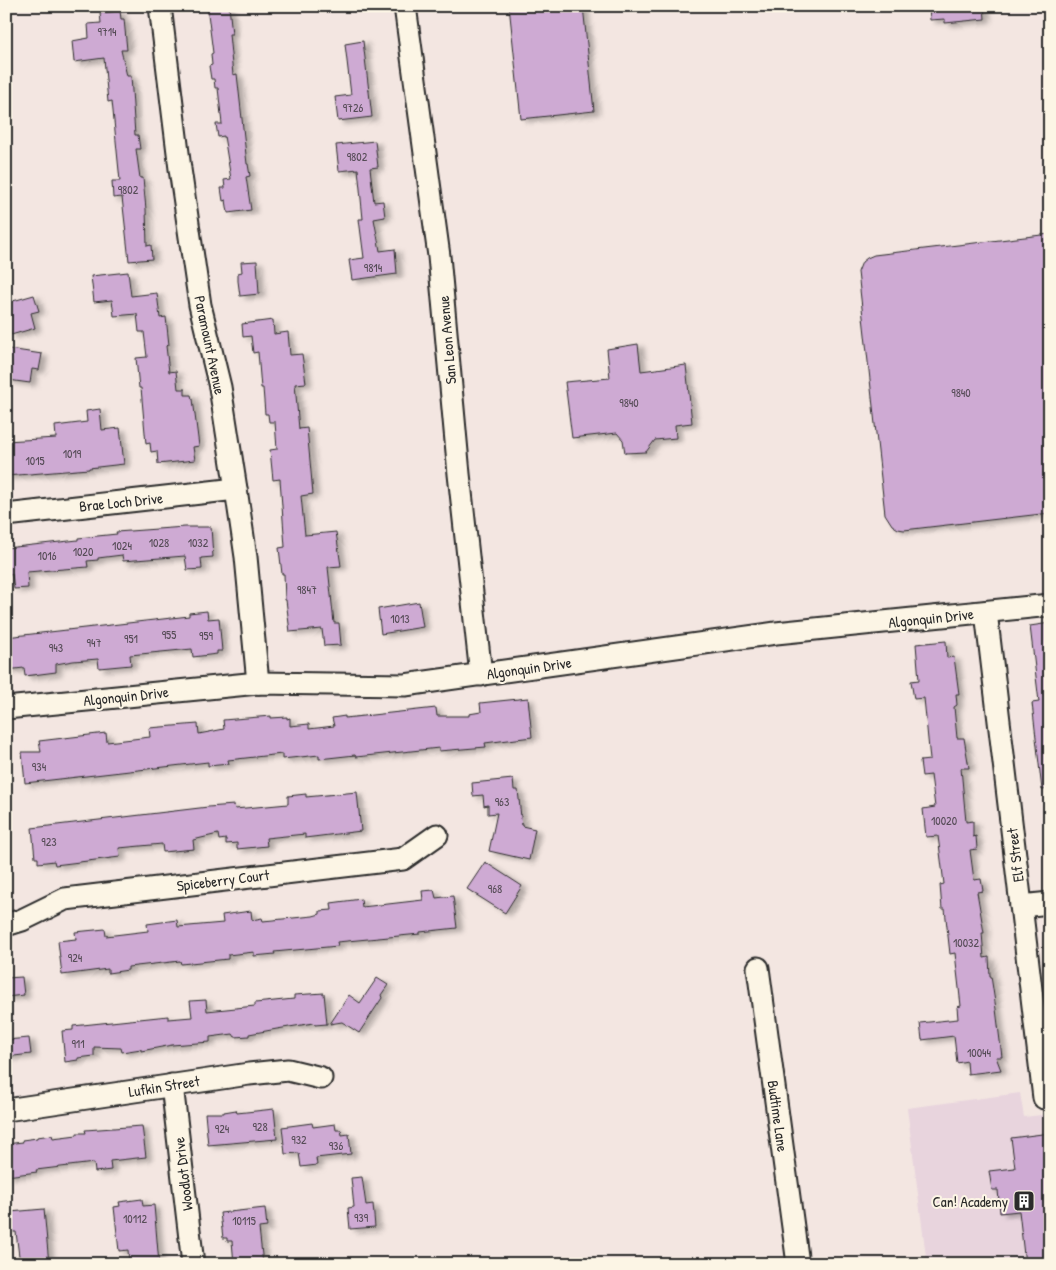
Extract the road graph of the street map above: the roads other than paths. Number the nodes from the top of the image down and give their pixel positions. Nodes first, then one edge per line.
1 (160, 6) edge
2 (406, 6) edge
3 (236, 489) junction
4 (6, 515) edge
5 (1050, 605) edge
6 (986, 612) junction
7 (481, 675) junction
8 (258, 683) junction
9 (6, 708) edge
10 (438, 834) dead end
11 (1050, 903) edge
12 (1021, 906) junction
13 (6, 925) edge
14 (758, 968) dead end
15 (321, 1078) dead end
16 (172, 1085) junction
17 (1047, 1098) edge
18 (6, 1110) edge
19 (193, 1264) edge
20 (798, 1264) edge

1 - 3 street, Paramount Avenue
2 - 7 street, San Leon Avenue
3 - 4 street, Brae Loch Drive
3 - 8 street, Paramount Avenue
5 - 6 street, Algonquin Drive
6 - 7 street, Algonquin Drive
6 - 12 street, Elf Street
7 - 8 street, Algonquin Drive
8 - 9 street, Algonquin Drive
10 - 13 street, Spiceberry Court
11 - 12 street
12 - 17 street, Elf Street
14 - 20 street, Budtime Lane
15 - 16 street, Lufkin Street
16 - 18 street, Lufkin Street
16 - 19 street, Woodlot Drive

